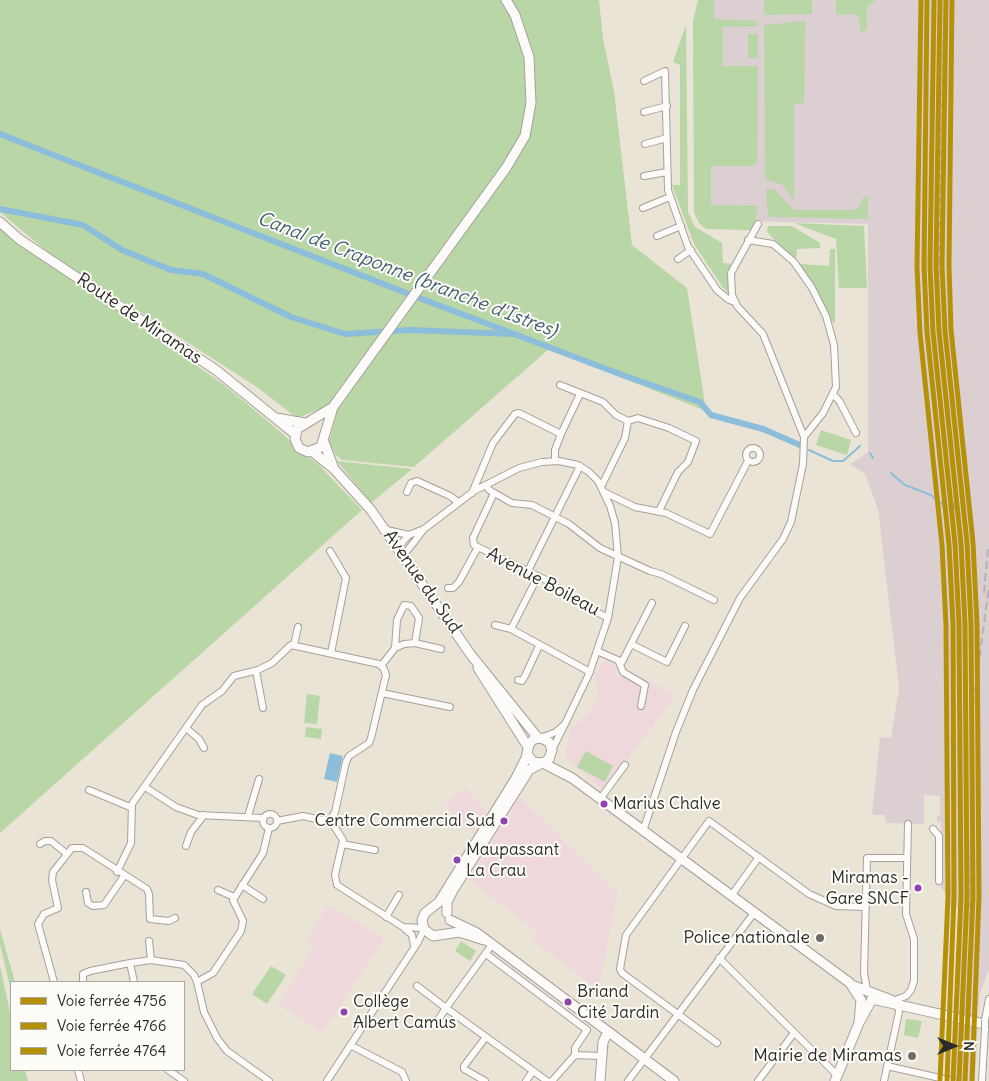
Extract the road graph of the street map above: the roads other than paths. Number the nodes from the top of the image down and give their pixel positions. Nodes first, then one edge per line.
1 (506, 0) edge
2 (644, 81) dead end
3 (667, 106) junction
4 (644, 112) dead end
5 (667, 138) junction
6 (645, 144) dead end
7 (667, 172) junction
8 (644, 176) dead end
9 (670, 197) junction
10 (643, 208) dead end
11 (0, 222) edge
12 (758, 224) dead end
13 (681, 226) junction
14 (657, 236) dead end
15 (748, 240) junction
16 (691, 250) junction
17 (678, 259) dead end
18 (735, 302) junction
19 (560, 385) dead end
20 (580, 394) junction
21 (833, 394) junction
22 (333, 407) junction
23 (276, 418) junction
24 (628, 421) junction
25 (307, 422) junction
26 (324, 432) junction
27 (295, 434) junction
28 (560, 434) junction
29 (856, 434) dead end
30 (804, 438) junction
31 (324, 442) junction
32 (313, 452) junction
33 (555, 461) junction
34 (748, 461) dead end
35 (580, 466) junction
36 (334, 469) junction
37 (486, 485) junction
38 (602, 489) junction
39 (407, 492) dead end
40 (472, 493) junction
41 (494, 494) junction
42 (458, 502) junction
43 (659, 512) junction
44 (555, 516) junction
45 (424, 529) junction
46 (387, 530) junction
47 (409, 535) junction
48 (398, 547) junction
49 (478, 547) junction
50 (330, 551) dead end
51 (404, 556) junction
52 (618, 557) junction
53 (528, 571) junction
54 (538, 576) junction
55 (448, 588) dead end
56 (714, 600) dead end
57 (652, 603) dead end
58 (608, 618) junction
59 (495, 625) dead end
60 (685, 626) dead end
61 (298, 627) dead end
62 (511, 629) junction
63 (415, 643) junction
64 (631, 644) junction
65 (294, 645) junction
66 (539, 646) junction
67 (395, 648) junction
68 (441, 649) dead end
69 (597, 651) junction
70 (330, 653) junction
71 (472, 655) junction
72 (619, 662) junction
73 (381, 666) junction
74 (256, 671) junction
75 (590, 672) junction
76 (518, 680) dead end
77 (382, 693) junction
78 (641, 706) dead end
79 (450, 707) dead end
80 (263, 708) dead end
81 (565, 724) junction
82 (186, 728) junction
83 (539, 738) junction
84 (204, 748) dead end
85 (528, 750) junction
86 (552, 751) junction
87 (541, 763) junction
88 (625, 765) dead end
89 (572, 778) junction
90 (259, 779) dead end
91 (145, 787) junction
92 (89, 790) dead end
93 (600, 799) junction
94 (130, 807) junction
95 (204, 815) junction
96 (248, 816) junction
97 (263, 818) junction
98 (330, 820) junction
99 (277, 821) junction
100 (908, 824) dead end
101 (269, 828) junction
102 (933, 830) dead end
103 (644, 831) junction
104 (40, 844) dead end
105 (342, 844) junction
106 (186, 846) dead end
107 (375, 850) dead end
108 (66, 853) junction
109 (759, 857) junction
110 (907, 858) junction
111 (681, 859) junction
112 (120, 874) junction
113 (939, 881) dead end
114 (242, 885) junction
115 (218, 890) dead end
116 (86, 892) dead end
117 (399, 895) dead end
118 (731, 896) junction
119 (234, 897) junction
120 (263, 899) dead end
121 (865, 907) junction
122 (431, 909) junction
123 (754, 913) junction
124 (386, 917) junction
125 (449, 917) junction
126 (175, 918) dead end
127 (423, 925) junction
128 (402, 927) junction
129 (444, 934) junction
130 (433, 936) junction
131 (484, 940) junction
132 (149, 941) dead end
133 (416, 944) junction
134 (489, 950) junction
135 (720, 958) junction
136 (151, 960) junction
137 (130, 963) junction
138 (54, 981) edge
139 (83, 981) edge
140 (134, 981) edge
141 (197, 982) junction
142 (417, 986) dead end
143 (866, 996) junction
144 (989, 1000) edge
145 (899, 1004) junction
146 (446, 1008) junction
147 (678, 1013) junction
148 (438, 1020) dead end
149 (986, 1022) edge
150 (608, 1032) junction
151 (794, 1033) junction
152 (486, 1037) junction
153 (717, 1043) dead end
154 (350, 1045) junction
155 (575, 1054) junction
156 (601, 1056) junction
157 (644, 1058) junction
158 (888, 1066) junction
159 (169, 1071) edge
160 (533, 1071) junction
161 (836, 1078) edge
162 (184, 1081) edge
163 (270, 1081) edge
164 (327, 1081) edge
165 (406, 1081) edge
166 (485, 1081) edge
167 (526, 1081) edge
168 (547, 1081) edge
169 (552, 1081) edge
170 (600, 1081) edge
171 (628, 1081) edge
172 (674, 1081) edge
173 (758, 1081) edge
174 (884, 1081) edge
175 (953, 1081) edge
176 (982, 1081) edge

1 - 22 main road
2 - 3 street
3 - 4 street
3 - 5 street
5 - 6 street
5 - 7 street
7 - 8 street
7 - 9 street
9 - 10 street
9 - 13 street
11 - 23 main road, Route de Miramas
12 - 15 street
13 - 14 street
13 - 16 street
15 - 18 street
15 - 21 street
16 - 17 street
16 - 18 street
18 - 30 street
19 - 20 street
20 - 24 street
20 - 28 street
21 - 29 street
21 - 30 street
22 - 25 main road
22 - 26 main road
23 - 25 main road, Route de Miramas
23 - 27 main road, Route de Miramas
24 - 38 street
24 - 43 street
25 - 26 main road
25 - 27 main road
26 - 31 main road
27 - 32 main road
28 - 33 street
28 - 40 street
30 - 103 street
31 - 32 main road
31 - 36 main road
32 - 36 main road
33 - 35 street
33 - 37 street
34 - 43 street
35 - 38 street
35 - 44 street
36 - 46 main road, Avenue du Sud
37 - 40 street
37 - 41 street
38 - 43 street
38 - 52 street
39 - 42 street
40 - 42 street
41 - 44 street
41 - 49 street
42 - 45 street
44 - 52 street
44 - 53 street
45 - 47 street
45 - 51 street
46 - 47 street
46 - 48 main road, Avenue du Sud
47 - 48 street
48 - 51 main road, Avenue du Sud
49 - 53 street, Avenue Boileau
49 - 55 street
50 - 70 street
51 - 71 main road, Avenue du Sud
52 - 56 street
52 - 58 street
53 - 54 street, Avenue Boileau
54 - 58 street, Avenue Boileau
54 - 62 street
57 - 64 street
58 - 69 street
59 - 62 street
60 - 64 street
61 - 65 street
62 - 66 street
63 - 67 street
63 - 67 street
63 - 68 street
64 - 72 street
65 - 70 street
65 - 74 street
66 - 75 street
66 - 76 street
67 - 73 street
69 - 72 street
69 - 75 street
70 - 73 street
71 - 83 main road, Avenue du Sud
71 - 85 main road, Avenue du Sud
72 - 78 street
73 - 77 street
74 - 80 street
74 - 82 street
75 - 81 street
77 - 79 street
77 - 98 street
81 - 83 street
81 - 86 street
82 - 84 street
82 - 91 street
83 - 85 main road
83 - 86 main road
85 - 87 main road
85 - 122 main road
86 - 87 main road
86 - 89 main road
87 - 89 main road
87 - 125 main road
88 - 93 street
89 - 93 main road
90 - 96 street
91 - 94 street
91 - 95 street
92 - 94 street
93 - 103 main road
94 - 112 street
95 - 96 street
95 - 106 street
96 - 97 street
97 - 99 street
97 - 101 street
98 - 99 street
98 - 105 street
99 - 101 street
100 - 110 street
101 - 114 street
102 - 113 street
103 - 111 main road
104 - 108 street
105 - 107 street
105 - 124 street
108 - 112 street
108 - 138 street
109 - 111 street
109 - 118 street
109 - 121 street
110 - 121 street
110 - 145 street
111 - 118 main road
111 - 147 street
112 - 116 street
112 - 126 street
114 - 119 street
114 - 120 street
115 - 119 street
117 - 124 street
118 - 123 main road
119 - 141 street
121 - 143 street
122 - 125 main road
122 - 127 main road
123 - 135 street
123 - 143 main road
124 - 128 street
125 - 129 main road
125 - 131 main road
127 - 128 street
127 - 130 main road
127 - 133 street
128 - 133 street
129 - 130 main road
129 - 131 main road
130 - 133 street
131 - 134 main road
132 - 136 street
133 - 154 street
134 - 146 street
134 - 150 main road
134 - 155 street
135 - 147 street
135 - 151 street
136 - 137 street
136 - 141 street
137 - 139 street
137 - 140 street
141 - 163 street
142 - 146 street
143 - 145 main road
143 - 145 main road
143 - 161 main road
144 - 149 street
145 - 149 main road
145 - 158 street
146 - 148 street
146 - 152 street
147 - 153 street
147 - 157 street
149 - 176 street
150 - 156 main road
150 - 157 main road
151 - 161 street
151 - 173 street
152 - 160 street
152 - 166 street
154 - 164 street
154 - 165 street
155 - 156 street
155 - 169 street
156 - 170 main road
157 - 171 street
157 - 172 main road
158 - 174 street
158 - 175 street
159 - 162 street
160 - 167 street
160 - 168 street

